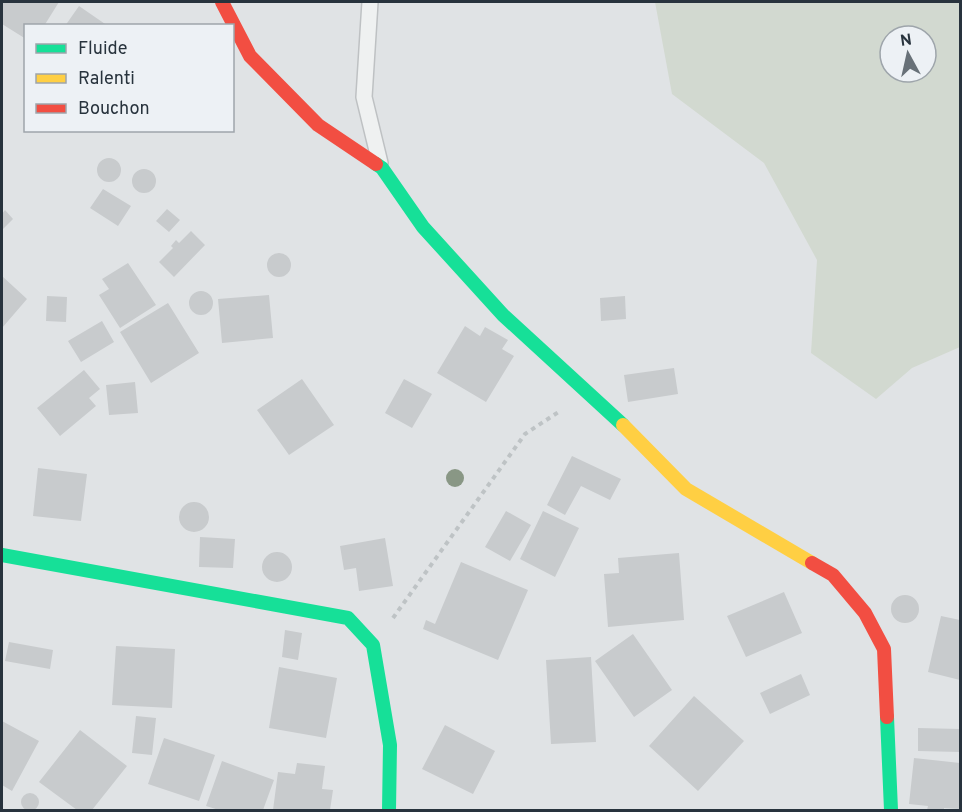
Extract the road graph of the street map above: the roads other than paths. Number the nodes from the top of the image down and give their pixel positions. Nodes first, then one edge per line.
1 (222, 2) edge
2 (370, 2) edge
3 (233, 24) edge
4 (234, 25) edge
5 (382, 168) junction
6 (2, 555) edge
7 (389, 810) edge
8 (891, 810) edge

1 - 3 street
2 - 5 lane
4 - 5 street
5 - 8 street
6 - 7 street

